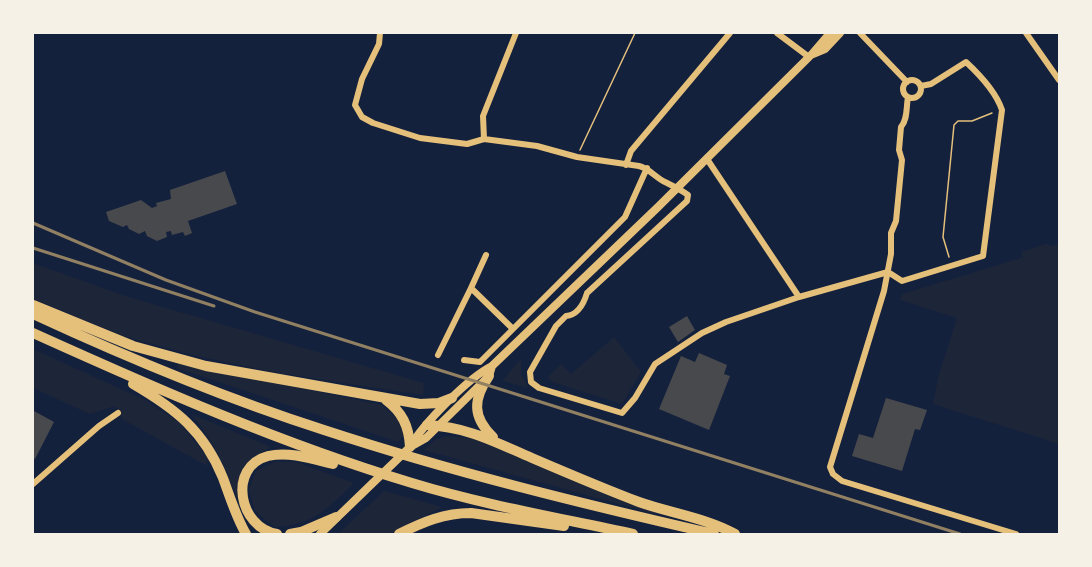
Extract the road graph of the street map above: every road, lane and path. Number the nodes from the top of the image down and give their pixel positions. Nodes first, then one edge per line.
1 (380, 33) edge
2 (516, 33) edge
3 (634, 33) edge
4 (730, 33) edge
5 (777, 33) edge
6 (830, 33) edge
7 (840, 33) edge
8 (860, 33) edge
9 (1026, 33) edge
10 (811, 55) junction
11 (1059, 80) edge
12 (907, 82) junction
13 (921, 86) junction
14 (908, 97) junction
15 (1002, 110) junction
16 (484, 139) junction
17 (577, 156) junction
18 (706, 159) junction
19 (626, 165) junction
20 (647, 168) junction
21 (678, 187) junction
22 (486, 255) dead end
23 (952, 265) junction
24 (888, 272) junction
25 (471, 288) junction
26 (799, 297) junction
27 (33, 305) edge
28 (33, 314) edge
29 (512, 328) junction
30 (33, 333) edge
31 (81, 355) junction
32 (438, 355) dead end
33 (464, 360) dead end
34 (490, 371) junction
35 (383, 398) junction
36 (456, 401) junction
37 (118, 413) dead end
38 (427, 425) junction
39 (439, 426) junction
40 (500, 443) junction
41 (410, 447) junction
42 (33, 484) edge
43 (414, 484) junction
44 (336, 517) junction
45 (246, 534) edge
46 (277, 534) edge
47 (290, 534) edge
48 (320, 534) edge
49 (399, 534) edge
50 (624, 534) edge
51 (633, 534) edge
52 (714, 534) edge
53 (735, 534) edge
54 (1016, 534) edge

1 - 16 street
2 - 16 street
3 - 17 path
4 - 19 street
5 - 10 street
6 - 10 main road
7 - 10 main road
8 - 12 street
9 - 11 street
10 - 18 main road
12 - 13 street
12 - 14 street
13 - 14 street
13 - 15 street
14 - 24 street
15 - 23 street
15 - 23 path
16 - 17 street
17 - 19 street
18 - 21 main road
18 - 26 street
19 - 20 street
20 - 21 street
20 - 29 street
21 - 26 street
21 - 34 main road
22 - 25 street
23 - 24 street
24 - 26 street
24 - 54 street
25 - 29 street
25 - 32 street
27 - 35 highway
28 - 52 highway
29 - 33 street
30 - 31 highway
31 - 43 highway
31 - 45 highway
34 - 36 main road
34 - 40 highway
35 - 36 highway
35 - 41 highway
36 - 38 main road
36 - 39 main road
37 - 42 street
38 - 39 highway
38 - 41 main road
39 - 40 highway
39 - 41 main road
40 - 53 highway
41 - 44 main road
43 - 46 highway
43 - 51 highway
44 - 47 highway
44 - 48 main road
49 - 50 highway

